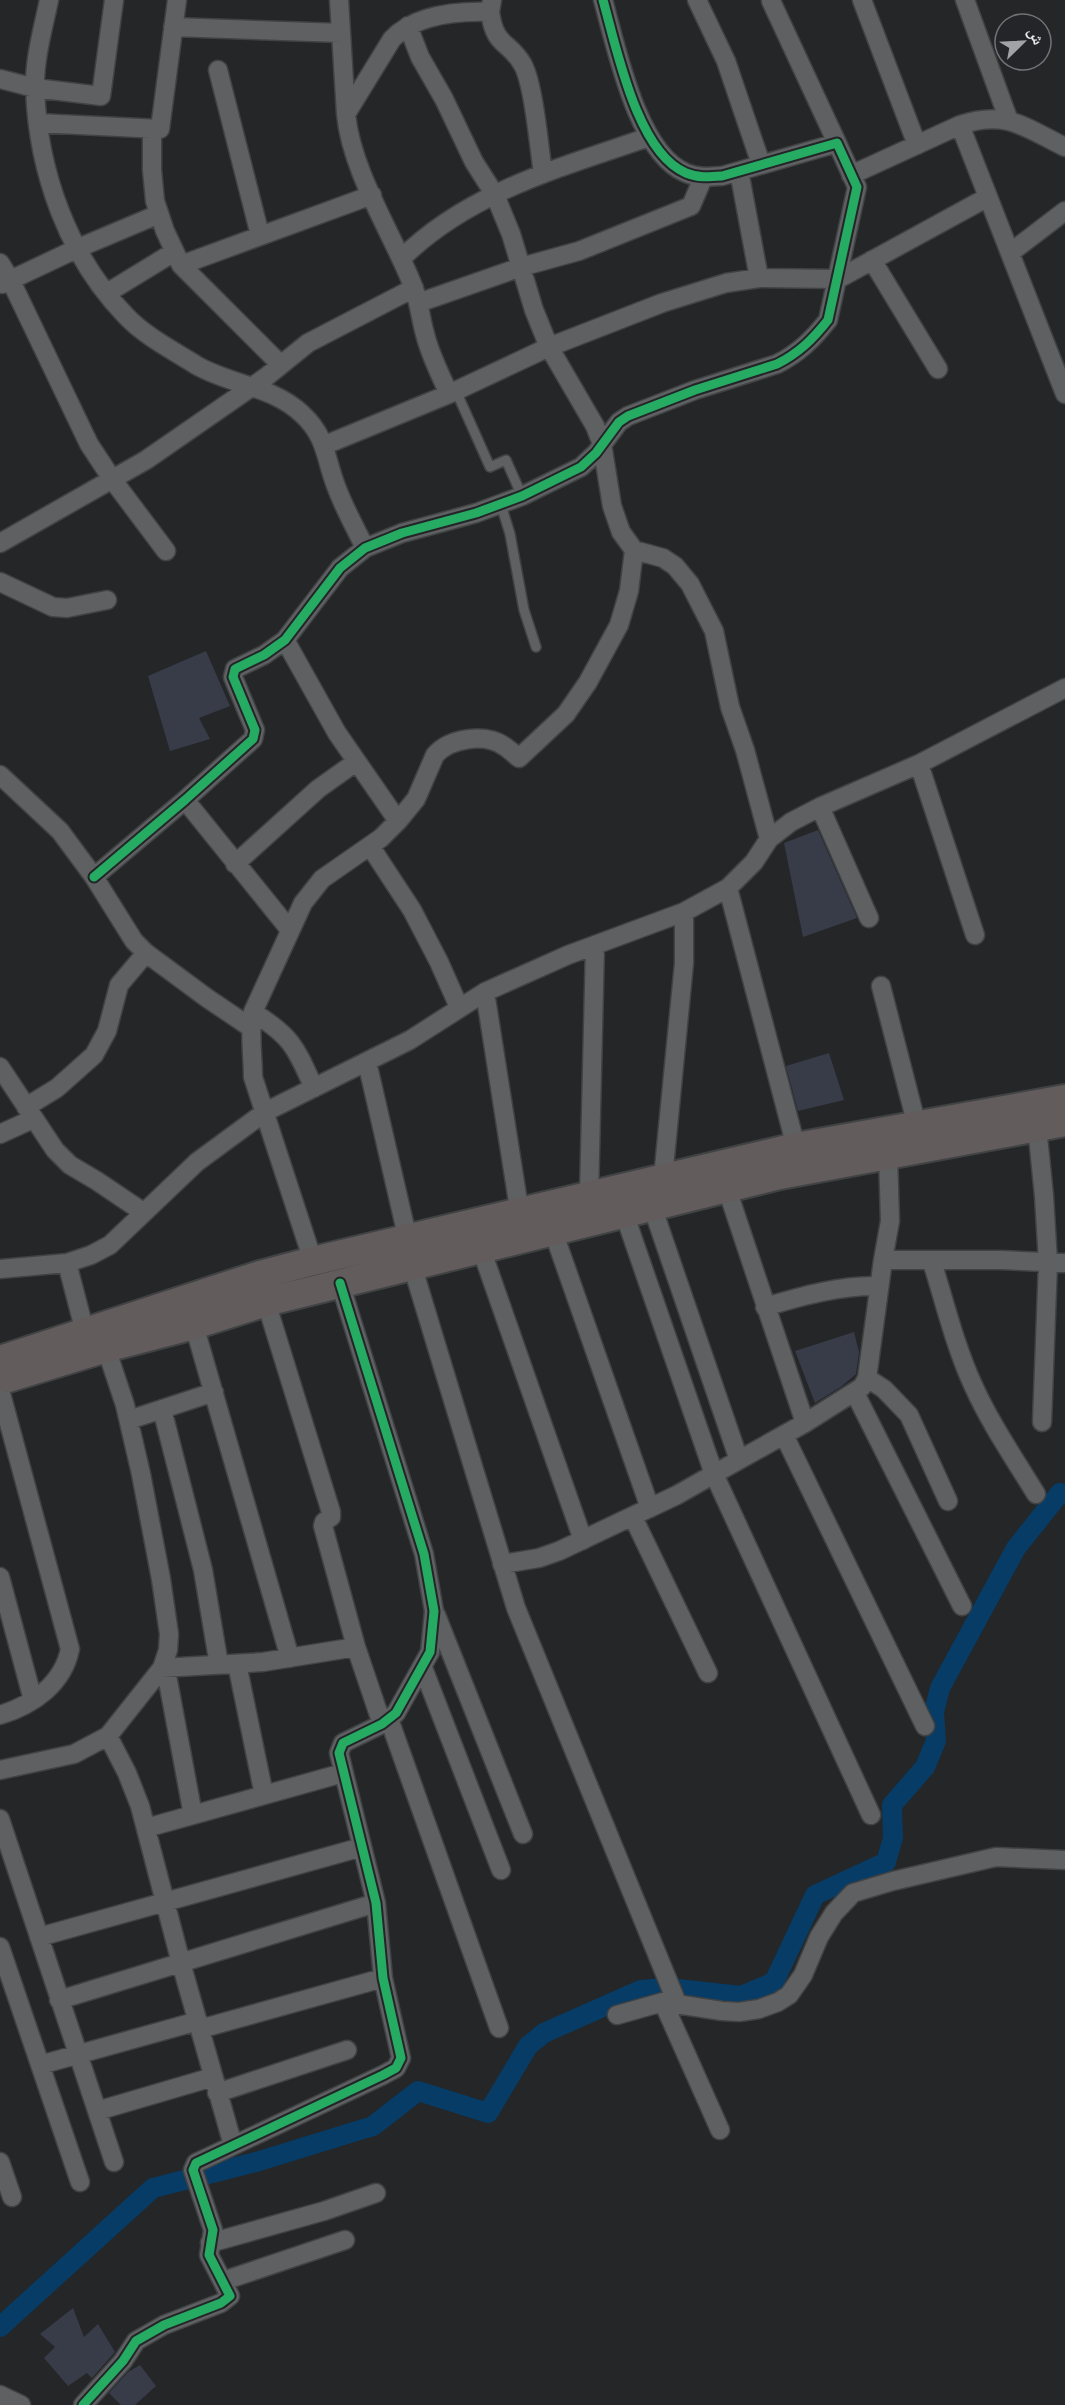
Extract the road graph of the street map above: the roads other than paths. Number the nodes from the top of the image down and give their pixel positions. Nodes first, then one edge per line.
1 (49, 0) edge
2 (114, 0) edge
3 (177, 0) edge
4 (339, 0) edge
5 (603, 0) edge
6 (697, 0) edge
7 (862, 0) edge
8 (965, 0) edge
9 (771, 1) edge
10 (491, 6) edge
11 (408, 26) junction
12 (173, 27) junction
13 (341, 33) junction
14 (218, 70) dead end
15 (0, 79) edge
16 (35, 88) junction
17 (346, 114) junction
18 (1009, 121) junction
19 (38, 123) junction
20 (960, 125) junction
21 (152, 129) junction
22 (649, 137) junction
23 (837, 143) junction
24 (917, 145) junction
25 (1065, 147) edge
26 (761, 164) junction
27 (740, 171) junction
28 (543, 174) junction
29 (851, 175) junction
30 (703, 178) junction
31 (372, 195) junction
32 (495, 195) junction
33 (988, 196) junction
34 (1065, 211) edge
35 (159, 214) junction
36 (260, 235) junction
37 (76, 249) junction
38 (1010, 253) junction
39 (178, 258) junction
40 (400, 259) junction
41 (872, 260) junction
42 (0, 263) edge
43 (521, 267) junction
44 (759, 278) junction
45 (838, 279) junction
46 (5, 282) edge
47 (107, 293) junction
48 (416, 295) junction
49 (549, 347) junction
50 (281, 365) junction
51 (938, 369) dead end
52 (252, 386) junction
53 (452, 392) junction
54 (1065, 394) edge
55 (602, 444) junction
56 (325, 445) junction
57 (112, 479) junction
58 (522, 496) junction
59 (501, 505) junction
60 (0, 543) edge
61 (365, 548) junction
62 (634, 550) junction
63 (166, 551) dead end
64 (0, 582) edge
65 (107, 600) dead end
66 (285, 640) junction
67 (536, 647) dead end
68 (1065, 687) edge
69 (356, 762) junction
70 (919, 764) junction
71 (0, 775) edge
72 (185, 800) junction
73 (820, 807) junction
74 (398, 820) junction
75 (769, 839) junction
76 (370, 846) junction
77 (235, 864) junction
78 (94, 877) junction
79 (728, 888) junction
80 (684, 912) junction
81 (869, 918) dead end
82 (290, 930) junction
83 (975, 935) dead end
84 (595, 945) junction
85 (146, 952) junction
86 (881, 986) dead end
87 (485, 992) junction
88 (459, 1007) junction
89 (251, 1019) junction
90 (367, 1062) junction
91 (3, 1075) edge
92 (314, 1088) junction
93 (1065, 1099) edge
94 (265, 1112) junction
95 (30, 1113) junction
96 (1065, 1122) edge
97 (917, 1126) junction
98 (1037, 1127) junction
99 (0, 1134) edge
100 (796, 1147) junction
101 (888, 1154) junction
102 (722, 1176) junction
103 (663, 1178) junction
104 (589, 1196) junction
105 (652, 1206) junction
106 (143, 1212) junction
107 (624, 1213) junction
108 (522, 1225) junction
109 (553, 1230) junction
110 (477, 1236) junction
111 (410, 1253) junction
112 (883, 1260) junction
113 (313, 1262) junction
114 (932, 1262) junction
115 (67, 1263) junction
116 (1056, 1263) edge
117 (0, 1269) edge
118 (339, 1283) junction
119 (879, 1286) junction
120 (266, 1302) junction
121 (765, 1307) junction
122 (194, 1325) junction
123 (96, 1340) junction
124 (7, 1372) edge
125 (867, 1378) junction
126 (214, 1392) junction
127 (855, 1393) junction
128 (162, 1409) junction
129 (129, 1420) junction
130 (1042, 1422) dead end
131 (805, 1423) junction
132 (784, 1435) junction
133 (739, 1460) junction
134 (714, 1474) junction
135 (1036, 1494) dead end
136 (948, 1502) dead end
137 (650, 1508) junction
138 (633, 1517) junction
139 (584, 1540) junction
140 (502, 1564) junction
141 (0, 1577) edge
142 (962, 1606) dead end
143 (434, 1611) junction
144 (356, 1647) junction
145 (290, 1658) junction
146 (237, 1664) junction
147 (219, 1665) junction
148 (162, 1668) junction
149 (423, 1668) junction
150 (708, 1673) dead end
151 (33, 1700) junction
152 (0, 1714) edge
153 (386, 1722) junction
154 (925, 1726) dead end
155 (108, 1736) junction
156 (0, 1770) edge
157 (343, 1773) junction
158 (264, 1795) junction
159 (193, 1815) junction
160 (871, 1815) dead end
161 (0, 1819) edge
162 (146, 1828) junction
163 (523, 1834) dead end
164 (362, 1847) junction
165 (1065, 1860) edge
166 (501, 1870) dead end
167 (165, 1901) junction
168 (376, 1903) junction
169 (39, 1937) junction
170 (0, 1947) edge
171 (181, 1963) junction
172 (383, 1978) junction
173 (59, 2000) junction
174 (670, 2002) junction
175 (617, 2015) dead end
176 (199, 2025) junction
177 (499, 2028) dead end
178 (347, 2050) dead end
179 (77, 2054) junction
180 (40, 2066) junction
181 (215, 2085) junction
182 (97, 2111) junction
183 (720, 2130) dead end
184 (233, 2145) junction
185 (0, 2162) edge
186 (114, 2162) dead end
187 (80, 2182) dead end
188 (376, 2193) dead end
189 (12, 2197) dead end
190 (345, 2240) dead end
191 (210, 2243) junction
192 (223, 2281) junction
193 (0, 2395) edge
194 (21, 2405) edge
195 (83, 2405) edge

1 - 16 street
2 - 16 street
3 - 12 street
4 - 13 street
5 - 22 street
6 - 26 street
7 - 24 street
8 - 18 street
9 - 23 street
10 - 11 street
10 - 28 street
11 - 17 street
11 - 32 street
12 - 13 street
12 - 21 street
13 - 17 street
14 - 36 street
15 - 16 street
16 - 19 street
17 - 31 street
18 - 20 street
18 - 25 street
19 - 21 street
19 - 37 street
20 - 24 street
20 - 33 street
21 - 35 street
22 - 28 street
22 - 30 street
23 - 26 street
23 - 29 street
24 - 29 street
26 - 27 street
27 - 30 street
27 - 44 street
28 - 32 street
29 - 45 street
30 - 43 street
31 - 36 street
31 - 40 street
32 - 40 street
32 - 43 street
33 - 38 street
33 - 41 street
34 - 38 street
35 - 37 street
35 - 39 street
36 - 39 street
37 - 46 street
37 - 47 street
38 - 54 street
39 - 47 street
39 - 50 street
40 - 48 street
41 - 45 street
41 - 51 street
42 - 46 street
43 - 48 street
43 - 49 street
44 - 45 street
44 - 49 street
45 - 55 street
46 - 57 street
47 - 52 street
48 - 50 street
48 - 53 street
49 - 53 street
49 - 55 street
50 - 52 street
52 - 56 street
52 - 57 street
53 - 56 street
53 - 58 lane
55 - 58 street
55 - 62 street
56 - 61 street
57 - 60 street
57 - 63 street
58 - 59 street
59 - 61 street
59 - 67 lane
61 - 66 street
62 - 74 street
62 - 75 street
64 - 65 street
66 - 69 street
66 - 72 street
68 - 70 street
69 - 74 street
69 - 77 street
70 - 73 street
70 - 83 street
71 - 78 street
72 - 77 street
72 - 78 street
73 - 75 street
73 - 81 street
74 - 76 street
75 - 79 street
76 - 82 street
76 - 88 street
77 - 82 street
78 - 85 street
79 - 80 street
79 - 100 street
80 - 84 street
80 - 103 street
82 - 89 street
84 - 87 street
84 - 104 street
85 - 89 street
85 - 95 street
86 - 97 street
87 - 88 street
87 - 108 street
88 - 90 street
89 - 92 street
89 - 94 street
90 - 92 street
90 - 111 street
91 - 95 street
92 - 94 street
93 - 97 main road
94 - 106 street
94 - 113 street
95 - 99 street
95 - 106 street
96 - 98 main road
97 - 100 main road
98 - 101 main road
98 - 116 street
100 - 102 main road
101 - 102 main road
101 - 112 street
102 - 103 main road
102 - 105 main road
102 - 121 street
103 - 104 main road
104 - 108 main road
105 - 107 main road
105 - 133 street
106 - 115 street
107 - 109 main road
107 - 134 street
108 - 109 main road
108 - 110 main road
109 - 137 street
110 - 111 main road
110 - 139 street
111 - 113 main road
111 - 118 main road
111 - 140 street
112 - 114 street
112 - 119 street
113 - 123 main road
114 - 116 street
114 - 135 street
115 - 117 street
115 - 123 street
116 - 130 street
118 - 120 main road
118 - 143 street
119 - 121 street
119 - 125 street
120 - 122 main road
120 - 144 street
121 - 131 street
122 - 123 main road
122 - 126 street
123 - 124 main road
123 - 129 street
124 - 151 street
125 - 127 street
125 - 136 street
126 - 128 street
126 - 145 street
127 - 131 street
127 - 142 street
128 - 129 street
128 - 147 street
129 - 148 street
131 - 132 street
132 - 133 street
132 - 154 street
133 - 134 street
134 - 137 street
134 - 160 street
137 - 138 street
138 - 139 street
138 - 150 street
139 - 140 street
140 - 174 street
141 - 151 street
143 - 149 street
143 - 163 street
144 - 145 street
144 - 153 street
145 - 146 street
146 - 147 street
146 - 158 street
147 - 148 street
148 - 155 street
148 - 159 street
149 - 153 street
149 - 166 street
151 - 152 street
153 - 157 street
153 - 177 street
155 - 156 street
155 - 162 street
157 - 158 street
157 - 164 street
158 - 159 street
159 - 162 street
161 - 169 street
162 - 167 street
164 - 167 street
164 - 168 street
165 - 174 street
167 - 169 street
167 - 171 street
168 - 171 street
168 - 172 street
169 - 173 street
170 - 180 street
171 - 173 street
171 - 176 street
172 - 176 street
172 - 184 street
173 - 179 street
174 - 175 street
174 - 183 street
176 - 179 street
176 - 181 street
178 - 181 street
179 - 180 street
179 - 182 street
180 - 187 street
181 - 182 street
181 - 184 street
182 - 186 street
184 - 191 street
185 - 189 street
188 - 191 street
190 - 192 street
191 - 192 street
192 - 195 street
193 - 194 street

